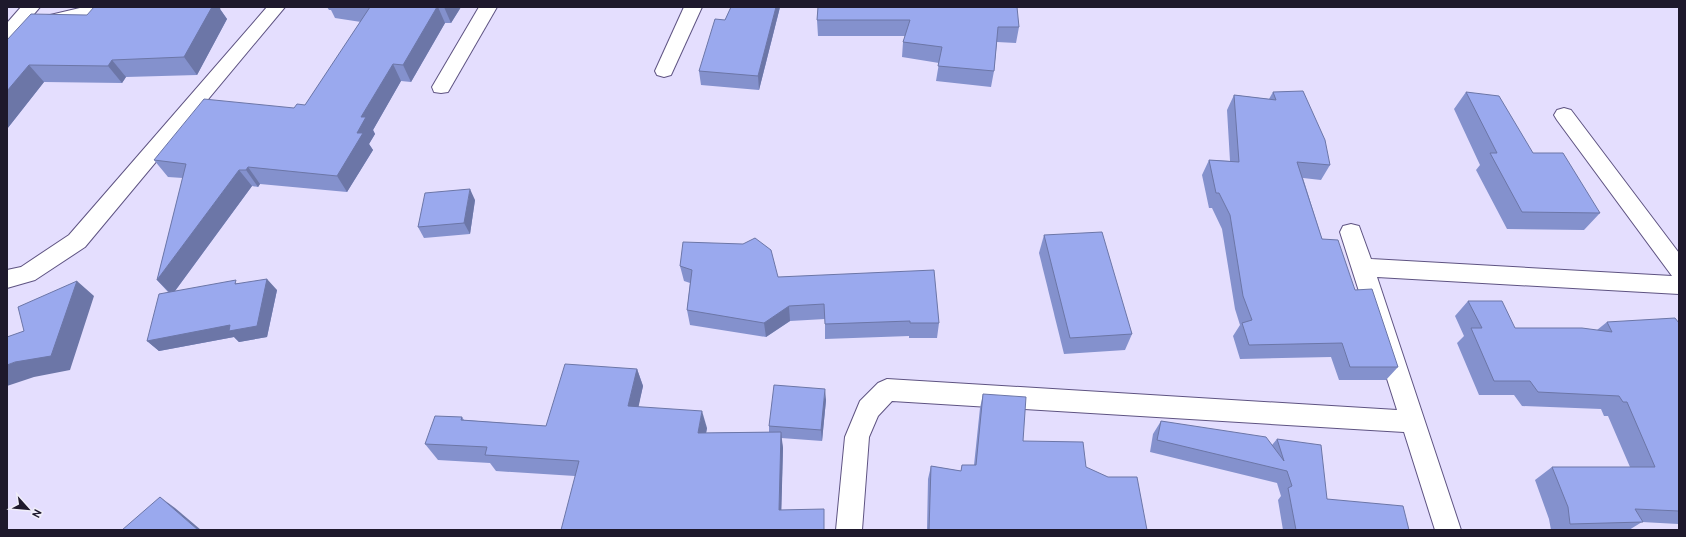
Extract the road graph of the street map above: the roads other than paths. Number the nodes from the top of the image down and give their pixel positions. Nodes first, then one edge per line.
1 (31, 7) edge
2 (107, 7) edge
3 (276, 7) edge
4 (488, 7) edge
5 (693, 7) edge
6 (8, 32) edge
7 (664, 71) dead end
8 (441, 87) dead end
9 (1564, 115) dead end
10 (1351, 232) dead end
11 (1363, 267) junction
12 (1679, 269) edge
13 (7, 279) edge
14 (1679, 285) edge
15 (1414, 422) junction
16 (849, 530) edge
17 (1448, 530) edge

1 - 6 street
2 - 6 street
3 - 13 street
4 - 8 street
5 - 7 street
9 - 12 street
10 - 11 street
11 - 14 street
11 - 15 street
15 - 16 street
15 - 17 street

